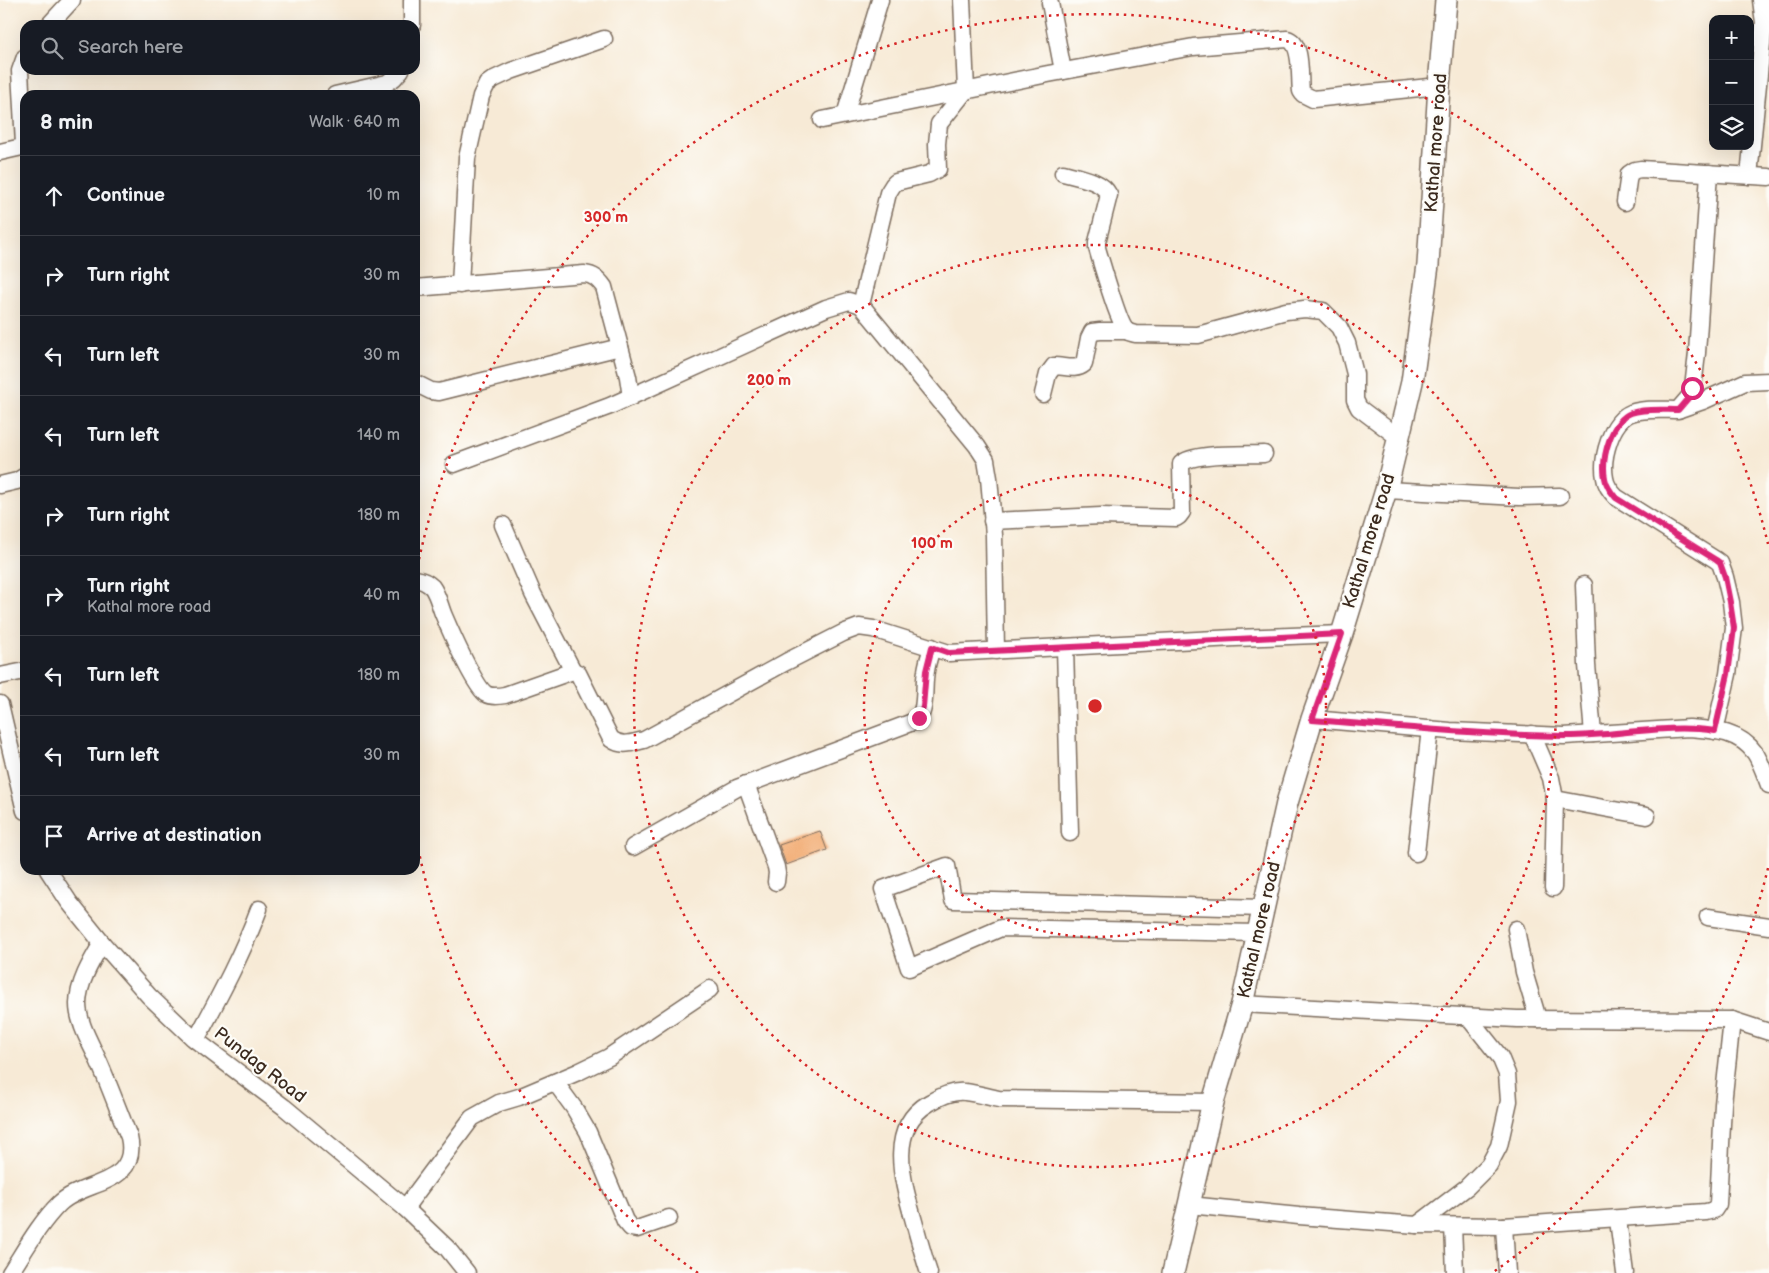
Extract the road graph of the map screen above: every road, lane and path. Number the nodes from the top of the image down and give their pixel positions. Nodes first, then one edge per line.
1 (72, 0) edge
2 (412, 0) edge
3 (880, 0) edge
4 (962, 0) edge
5 (1446, 0) edge
6 (1761, 0) edge
7 (1050, 2) dead end
8 (54, 20) edge
9 (412, 20) edge
10 (604, 39) dead end
11 (1063, 71) junction
12 (20, 75) edge
13 (397, 75) edge
14 (1439, 86) junction
15 (21, 90) edge
16 (359, 90) edge
17 (966, 90) junction
18 (845, 115) junction
19 (822, 120) dead end
20 (20, 148) edge
21 (0, 152) edge
22 (1063, 172) dead end
23 (1709, 173) junction
24 (1749, 176) junction
25 (1769, 178) edge
26 (1625, 202) dead end
27 (460, 285) junction
28 (420, 288) edge
29 (860, 305) junction
30 (1128, 331) junction
31 (620, 347) junction
32 (1769, 381) edge
33 (420, 386) edge
34 (1043, 394) dead end
35 (630, 397) junction
36 (1678, 410) junction
37 (1399, 438) junction
38 (1264, 454) dead end
39 (454, 464) dead end
40 (20, 479) edge
41 (0, 485) edge
42 (1386, 490) junction
43 (1560, 496) dead end
44 (992, 522) junction
45 (503, 525) dead end
46 (420, 581) edge
47 (1584, 585) dead end
48 (1342, 634) junction
49 (932, 647) junction
50 (1065, 647) junction
51 (996, 651) junction
52 (573, 671) junction
53 (20, 672) edge
54 (0, 676) edge
55 (0, 704) edge
56 (1312, 720) junction
57 (1430, 729) junction
58 (1715, 731) junction
59 (1532, 734) junction
60 (1593, 734) junction
61 (746, 784) junction
62 (1769, 786) edge
63 (20, 790) edge
64 (1555, 798) junction
65 (1647, 816) dead end
66 (1070, 833) dead end
67 (633, 847) dead end
68 (1416, 853) dead end
69 (51, 875) edge
70 (776, 882) dead end
71 (1553, 888) dead end
72 (1264, 908) junction
73 (259, 909) dead end
74 (1708, 917) dead end
75 (1769, 926) edge
76 (1516, 929) dead end
77 (1258, 932) junction
78 (102, 943) junction
79 (710, 989) dead end
80 (1242, 1004) junction
81 (1468, 1016) junction
82 (1538, 1020) junction
83 (1732, 1020) junction
84 (1769, 1032) edge
85 (196, 1040) junction
86 (555, 1082) junction
87 (1213, 1102) junction
88 (1189, 1205) junction
89 (405, 1208) junction
90 (669, 1218) dead end
91 (1618, 1220) junction
92 (1417, 1225) junction
93 (1453, 1226) junction
94 (1504, 1226) junction
95 (10, 1273) edge
96 (467, 1273) edge
97 (929, 1273) edge
98 (1173, 1273) edge
99 (1455, 1273) edge
100 (1507, 1273) edge
101 (1625, 1273) edge

1 - 8 street
2 - 9 street
3 - 18 street
4 - 17 street
5 - 14 main road, Kathal more road
6 - 24 street
7 - 11 street
10 - 27 street
11 - 14 street
11 - 17 street
12 - 15 street
13 - 16 street
14 - 37 main road, Kathal more road
17 - 18 street
17 - 29 street
18 - 19 street
20 - 21 street
22 - 30 street
23 - 24 street
23 - 26 street
23 - 36 street
24 - 25 street
27 - 28 street
27 - 31 street
29 - 35 street
29 - 44 street
30 - 34 street
30 - 37 street
31 - 33 street
31 - 35 street
32 - 36 street
35 - 39 street
36 - 58 street
37 - 42 main road, Kathal more road
38 - 44 street
40 - 41 street
42 - 43 street
42 - 48 main road, Kathal more road
44 - 51 street
45 - 52 street
46 - 52 street
47 - 60 street
48 - 50 street
48 - 56 main road, Kathal more road
49 - 51 street
49 - 52 street
49 - 61 street
50 - 51 street
50 - 66 street
53 - 54 street
55 - 63 street
56 - 57 street
56 - 72 main road, Kathal more road
57 - 59 street
57 - 68 street
58 - 60 street
58 - 62 street
59 - 60 street
59 - 64 street
61 - 67 street
61 - 70 street
64 - 65 street
64 - 71 street
69 - 78 street, Pundag Road
72 - 77 main road, Kathal more road
72 - 77 street
73 - 85 street
74 - 75 street
76 - 82 street
77 - 80 main road, Kathal more road
78 - 85 street, Pundag Road
78 - 95 street
79 - 86 street
80 - 81 street
80 - 87 main road, Kathal more road
81 - 82 street
81 - 92 street
82 - 83 street
83 - 84 street
83 - 91 street
85 - 89 street, Pundag Road
86 - 89 street
86 - 90 street
87 - 88 main road, Kathal more road
87 - 97 street
88 - 92 street
88 - 98 main road, Kathal more road
89 - 96 street, Pundag Road
91 - 94 street
91 - 101 street
92 - 93 street
93 - 94 street
93 - 99 street
94 - 100 street

